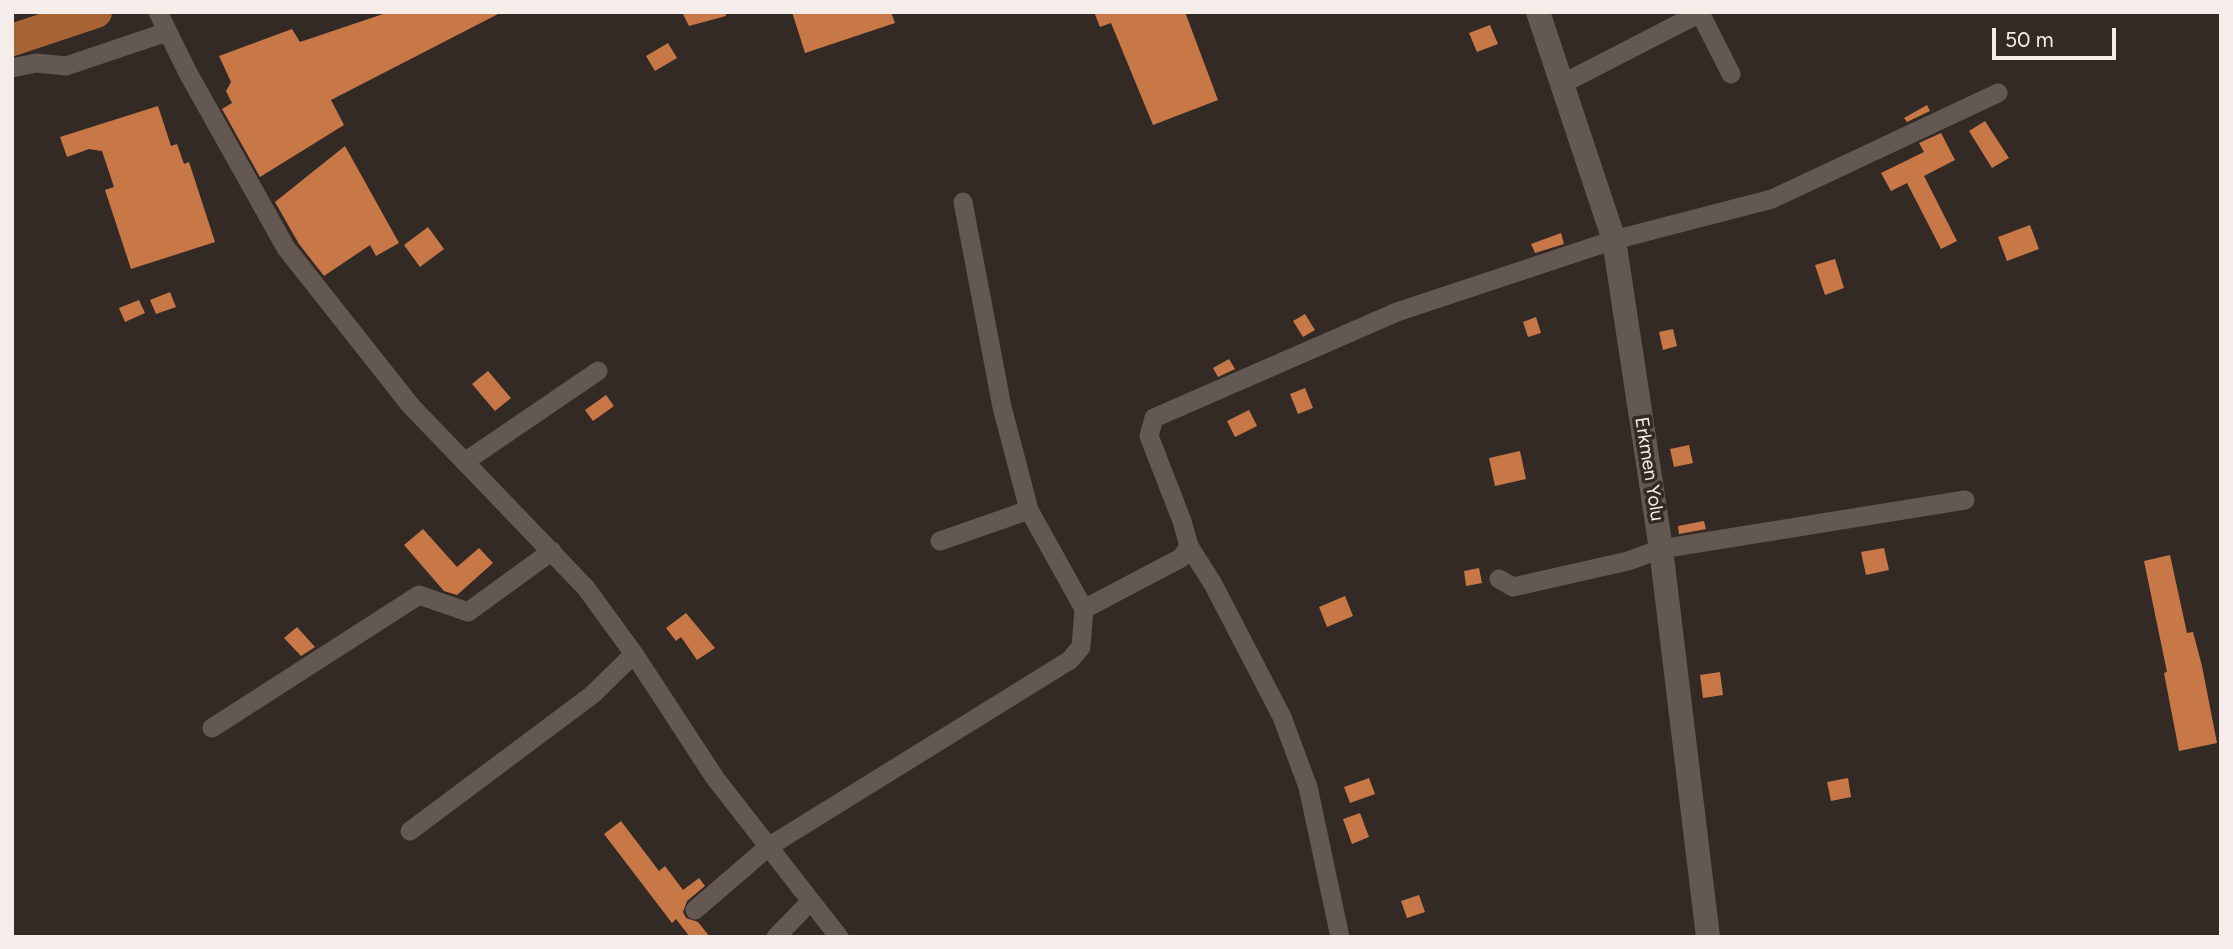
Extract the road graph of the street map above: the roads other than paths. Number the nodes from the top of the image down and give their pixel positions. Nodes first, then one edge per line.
1 (96, 12) edge
2 (158, 12) edge
3 (1538, 12) edge
4 (167, 32) junction
5 (12, 40) edge
6 (12, 68) edge
7 (1731, 74) dead end
8 (1562, 84) junction
9 (1997, 93) dead end
10 (963, 202) dead end
11 (1614, 240) junction
12 (598, 371) dead end
13 (466, 461) junction
14 (1965, 500) dead end
15 (1029, 510) junction
16 (940, 541) dead end
17 (1189, 546) junction
18 (1661, 549) junction
19 (552, 551) junction
20 (1499, 579) dead end
21 (1084, 610) junction
22 (634, 654) junction
23 (212, 728) dead end
24 (410, 831) dead end
25 (768, 847) junction
26 (810, 902) junction
27 (695, 910) dead end
28 (776, 937) edge
29 (839, 937) edge
30 (1340, 937) edge
31 (1708, 937) edge

1 - 5 main road
2 - 4 street
3 - 8 street, Erkmen Yolu
4 - 6 street
4 - 13 street
7 - 8 street
8 - 11 street, Erkmen Yolu
9 - 11 street
10 - 15 street
11 - 17 street
11 - 18 street, Erkmen Yolu
12 - 13 street
13 - 19 street
14 - 18 street
15 - 16 street
15 - 21 street
17 - 21 street
17 - 30 street
18 - 20 street
18 - 31 street, Erkmen Yolu
19 - 22 street
19 - 23 street
21 - 25 street
22 - 24 street
22 - 25 street
25 - 26 street
25 - 27 street
26 - 28 street
26 - 29 street

